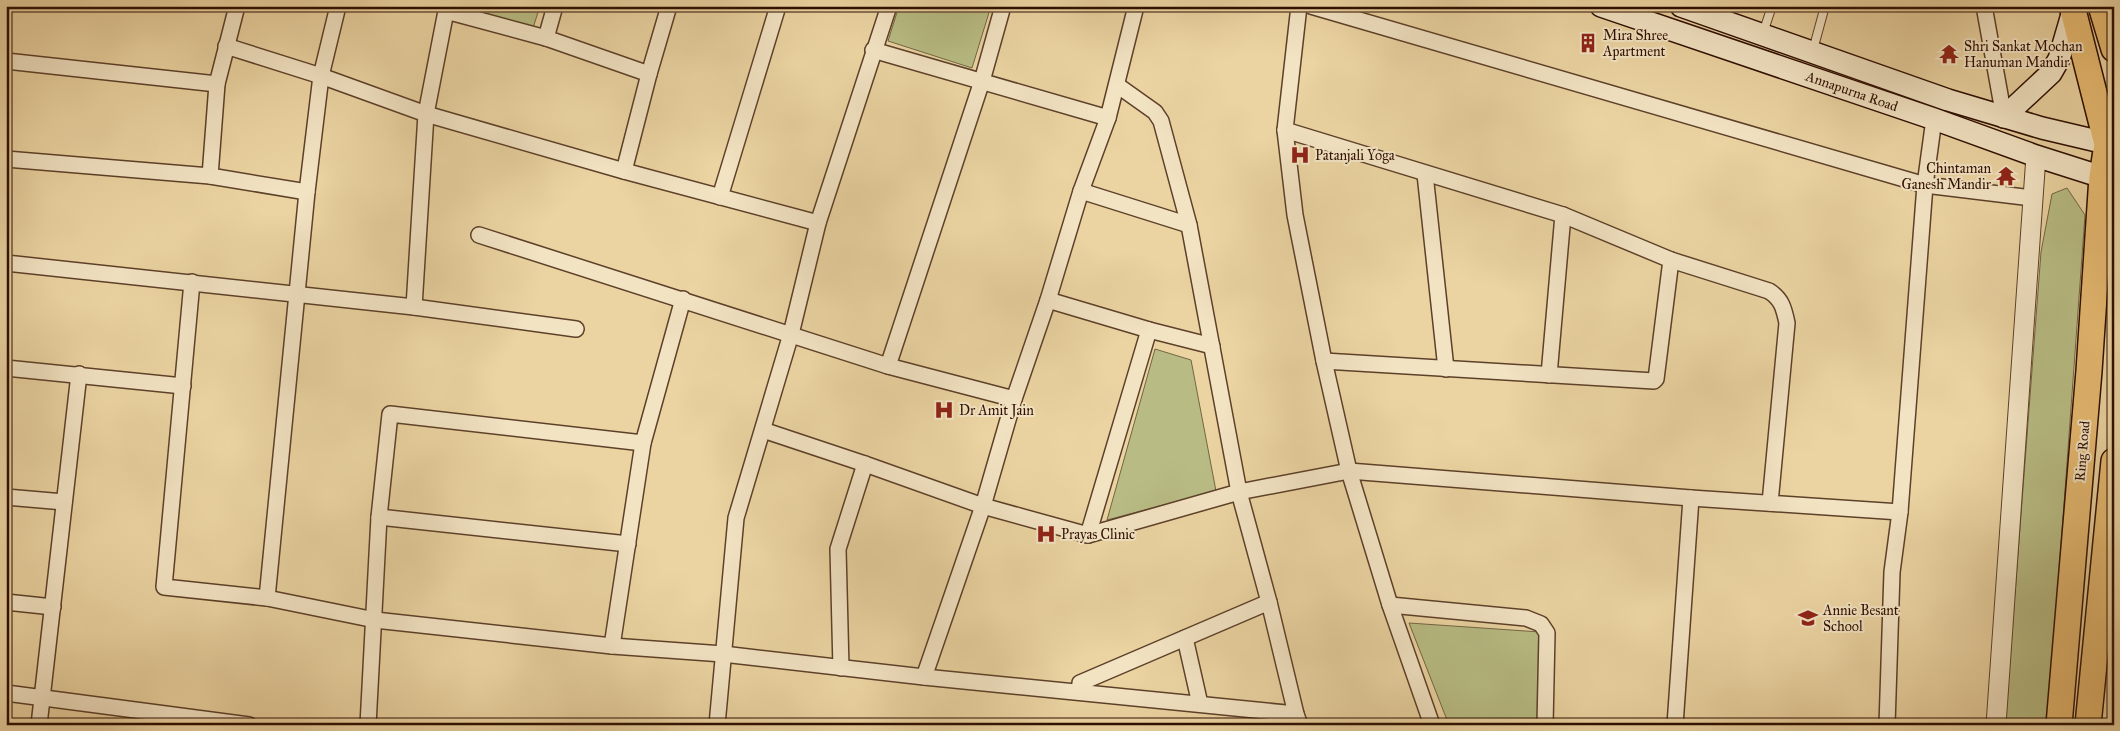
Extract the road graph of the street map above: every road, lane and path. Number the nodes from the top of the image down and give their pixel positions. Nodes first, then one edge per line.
1 (237, 6) edge
2 (338, 6) edge
3 (555, 6) edge
4 (669, 6) edge
5 (778, 6) edge
6 (889, 6) edge
7 (1003, 6) edge
8 (1136, 6) edge
9 (1299, 6) edge
10 (1311, 6) edge
11 (1601, 6) edge
12 (1682, 6) edge
13 (1772, 6) edge
14 (1825, 6) edge
15 (1984, 6) edge
16 (2101, 6) edge
17 (446, 8) edge
18 (2072, 9) edge
19 (1763, 35) junction
20 (546, 38) junction
21 (226, 46) junction
22 (2114, 48) edge
23 (873, 50) junction
24 (1813, 52) junction
25 (6, 61) edge
26 (649, 74) junction
27 (321, 76) junction
28 (982, 80) junction
29 (217, 84) junction
30 (1117, 85) junction
31 (426, 114) junction
32 (2004, 117) junction
33 (1108, 118) junction
34 (1934, 119) junction
35 (1285, 130) junction
36 (2110, 144) edge
37 (2036, 156) junction
38 (6, 159) edge
39 (624, 171) junction
40 (1425, 174) junction
41 (210, 176) junction
42 (2108, 178) edge
43 (1925, 185) junction
44 (307, 192) junction
45 (1081, 192) junction
46 (720, 197) junction
47 (2032, 198) junction
48 (1563, 215) junction
49 (818, 223) junction
50 (1189, 225) junction
51 (479, 235) dead end
52 (1671, 260) junction
53 (6, 263) edge
54 (192, 282) junction
55 (298, 295) junction
56 (682, 299) junction
57 (1048, 300) junction
58 (414, 307) junction
59 (576, 329) dead end
60 (1149, 330) junction
61 (791, 334) junction
62 (1212, 346) junction
63 (1324, 362) junction
64 (888, 366) junction
65 (6, 368) edge
66 (1446, 369) junction
67 (78, 374) junction
68 (1549, 375) junction
69 (183, 386) junction
70 (1014, 399) junction
71 (763, 430) junction
72 (643, 442) junction
73 (2114, 461) edge
74 (865, 464) junction
75 (1349, 471) junction
76 (1238, 492) junction
77 (6, 497) edge
78 (1691, 498) junction
79 (64, 502) junction
80 (1770, 503) junction
81 (983, 506) junction
82 (1900, 512) junction
83 (379, 517) junction
84 (1088, 535) junction
85 (628, 544) junction
86 (267, 598) junction
87 (6, 602) edge
88 (1268, 602) junction
89 (1390, 605) junction
90 (52, 607) junction
91 (375, 620) junction
92 (1184, 638) junction
93 (612, 646) junction
94 (723, 654) junction
95 (842, 668) junction
96 (924, 677) junction
97 (1079, 692) junction
98 (6, 693) edge
99 (41, 697) junction
100 (1200, 704) junction
101 (1298, 719) edge
102 (39, 725) edge
103 (249, 725) edge
104 (368, 725) edge
105 (717, 725) edge
106 (1432, 725) edge
107 (1545, 725) edge
108 (1675, 725) edge
109 (1888, 725) edge
110 (1996, 725) edge
111 (2059, 725) edge
112 (2088, 725) edge

1 - 21 street
2 - 27 street
3 - 20 street
4 - 26 street
5 - 46 street
6 - 23 street
7 - 28 street
8 - 30 street
9 - 35 street
10 - 43 street
11 - 34 main road, Annapurna Road
12 - 19 main road, Annapurna Road
13 - 19 lane
14 - 24 lane
15 - 32 street
16 - 22 highway
17 - 20 street
17 - 31 street
18 - 32 main road
18 - 36 highway
19 - 24 main road, Annapurna Road
20 - 26 street
21 - 27 street
21 - 29 street
23 - 28 street
23 - 49 street
24 - 32 main road, Annapurna Road
25 - 29 street
26 - 39 street
27 - 31 street
27 - 44 street
28 - 33 street
28 - 64 street
29 - 41 street
30 - 33 street
30 - 50 street
31 - 39 street
31 - 58 street
32 - 36 main road, Annapurna Road
33 - 45 street
34 - 37 main road, Annapurna Road
34 - 43 street
35 - 40 street
35 - 63 street
36 - 42 highway, Ring Road
37 - 42 main road, Annapurna Road
37 - 47 street
38 - 41 street
39 - 46 street
40 - 48 street
40 - 66 street
41 - 44 street
42 - 111 highway, Ring Road
43 - 47 street
43 - 82 street
44 - 55 street
45 - 50 street
45 - 57 street
46 - 49 street
47 - 110 street
48 - 52 street
48 - 68 street
49 - 61 street
50 - 62 street
51 - 56 street
52 - 68 street
52 - 80 street
53 - 54 street
54 - 55 street
54 - 69 street
55 - 58 street
55 - 86 street
56 - 61 street
56 - 72 street
57 - 60 street
57 - 70 street
58 - 59 street
60 - 62 street
60 - 84 street
61 - 64 street
61 - 71 street
62 - 76 street
63 - 66 street
63 - 75 street
64 - 70 street
65 - 67 street
66 - 68 street
67 - 69 street
67 - 79 street
69 - 86 street
70 - 81 street
71 - 74 street
71 - 94 street
72 - 83 street
72 - 85 street
73 - 112 highway
74 - 81 street
74 - 95 street
75 - 76 street
75 - 78 street
75 - 89 street
76 - 84 street
76 - 88 street
77 - 79 street
78 - 80 street
78 - 108 street
79 - 90 street
80 - 82 street
81 - 84 street
81 - 96 street
82 - 109 street
83 - 85 street
83 - 91 street
85 - 93 street
86 - 91 street
87 - 90 street
88 - 92 street
88 - 101 street
89 - 106 street
89 - 107 street
90 - 99 street
91 - 93 street
91 - 104 street
92 - 97 street
92 - 100 street
93 - 94 street
94 - 95 street
94 - 105 street
95 - 96 street
96 - 97 street
97 - 100 street
98 - 99 street
99 - 102 street
99 - 103 street
100 - 101 street

